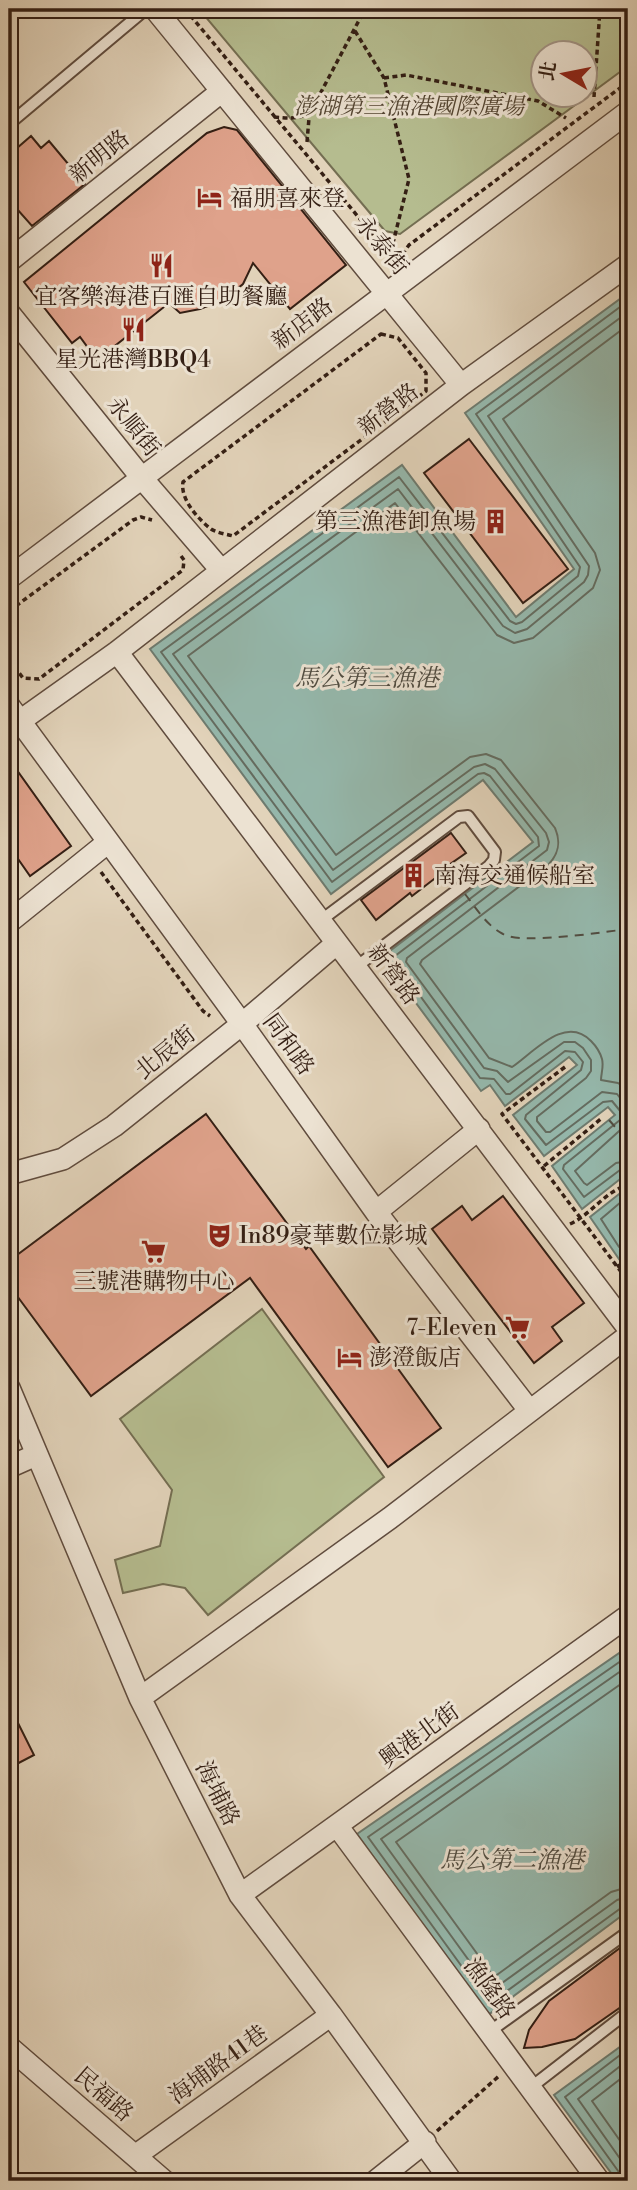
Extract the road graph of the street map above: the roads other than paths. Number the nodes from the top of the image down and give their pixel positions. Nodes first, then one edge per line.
1 (146, 9) edge
2 (155, 9) edge
3 (222, 91) junction
4 (628, 112) edge
5 (9, 124) edge
6 (9, 261) edge
7 (628, 265) edge
8 (387, 293) junction
9 (9, 313) edge
10 (461, 385) junction
11 (141, 477) junction
12 (220, 570) junction
13 (9, 578) edge
14 (117, 652) junction
15 (15, 714) edge
16 (107, 843) junction
17 (320, 921) junction
18 (9, 922) edge
19 (337, 943) junction
20 (356, 967) junction
21 (242, 1024) junction
22 (479, 1129) junction
23 (9, 1174) edge
24 (376, 1212) junction
25 (628, 1328) edge
26 (628, 1336) edge
27 (9, 1388) edge
28 (529, 1410) junction
29 (36, 1455) junction
30 (9, 1467) edge
31 (628, 1616) edge
32 (140, 1698) junction
33 (338, 1827) junction
34 (240, 1895) junction
35 (628, 1932) edge
36 (628, 2012) edge
37 (331, 2015) junction
38 (489, 2032) junction
39 (9, 2046) edge
40 (530, 2088) junction
41 (425, 2142) junction
42 (135, 2155) junction
43 (164, 2181) edge
44 (376, 2181) edge
45 (451, 2181) edge
46 (599, 2181) edge

1 - 5 lane
2 - 3 street, 永泰街
3 - 6 street, 新明路
3 - 8 street, 永泰街
4 - 8 street, 新店路
7 - 10 street, 新營路
8 - 10 street, 永泰街
8 - 11 street, 新店路
9 - 11 street, 永順街
10 - 12 street, 新營路
11 - 12 street, 永順街
11 - 13 street, 新店路
12 - 14 street, 新營路
14 - 15 street, 新營路
14 - 17 street, 新營路
15 - 16 street, 同和路
16 - 18 street
16 - 21 street, 同和路
17 - 19 street, 新營路
17 - 20 lane
19 - 20 street, 新營路
19 - 21 street, 北辰街
20 - 22 street, 新營路
21 - 23 street, 北辰街
21 - 24 street, 同和路
22 - 24 street
22 - 25 street, 新營路
24 - 28 street, 同和路
26 - 28 street
27 - 29 street, 海埔路
28 - 32 street
29 - 30 street
29 - 32 street, 海埔路
31 - 33 street, 興港北街
32 - 34 street, 海埔路
33 - 34 street, 興港北街
33 - 38 street, 漁隆路
34 - 37 street, 海埔路
35 - 38 lane
36 - 40 lane
37 - 41 street, 海埔路
37 - 42 street, 海埔路41巷
38 - 40 street, 漁隆路
39 - 42 street, 民福路
40 - 46 street, 漁隆路
41 - 44 street
41 - 45 street, 海埔路
42 - 43 street, 民福路

